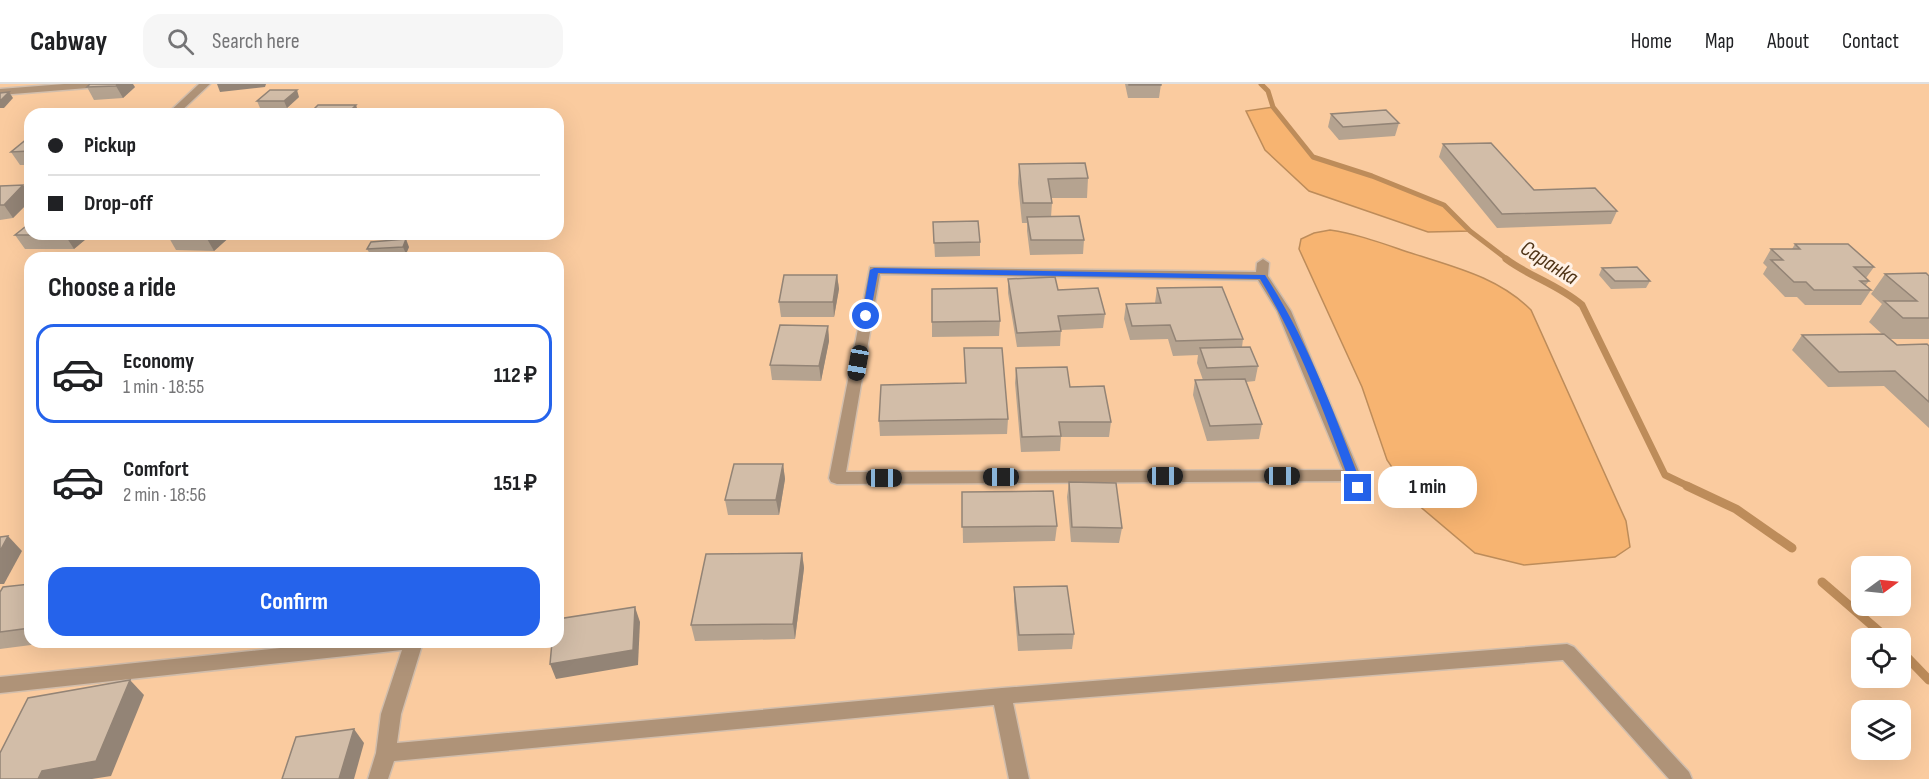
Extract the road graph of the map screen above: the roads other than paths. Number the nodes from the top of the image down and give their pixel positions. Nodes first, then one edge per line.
1 (100, 84) edge
2 (205, 84) edge
3 (0, 92) edge
4 (179, 108) edge
5 (1263, 270) joint
6 (355, 648) edge
7 (410, 648) edge
8 (0, 685) edge
9 (1002, 696) junction
10 (386, 753) junction
11 (378, 779) edge
12 (1019, 779) edge
13 (1682, 779) edge

1 - 3 street
2 - 4 street
5 - 5 street
6 - 8 street
7 - 10 street
9 - 10 street
9 - 12 street
9 - 13 street
10 - 11 street

